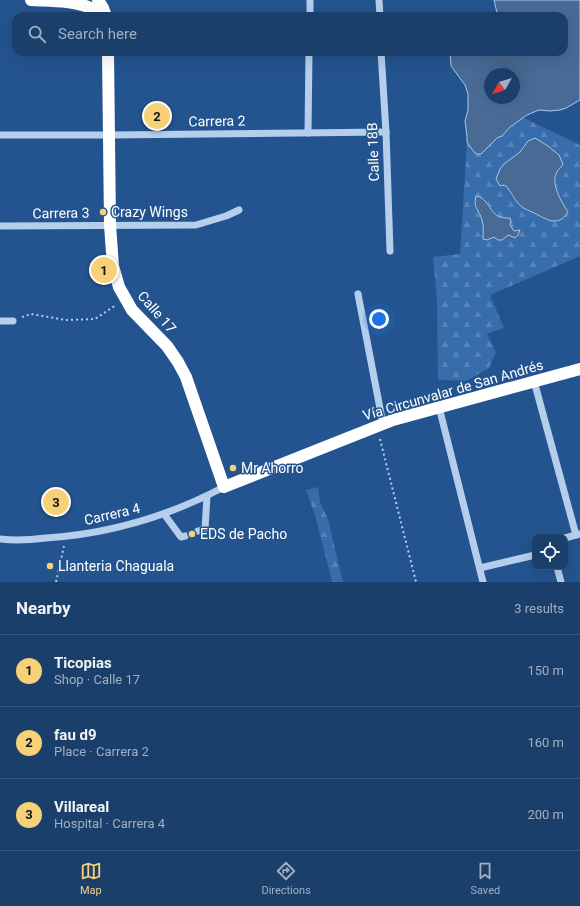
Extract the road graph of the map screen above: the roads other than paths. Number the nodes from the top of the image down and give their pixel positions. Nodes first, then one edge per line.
1 (31, 0) edge
2 (98, 0) edge
3 (310, 0) edge
4 (379, 0) edge
5 (98, 12) edge
6 (104, 12) edge
7 (310, 12) edge
8 (380, 12) edge
9 (108, 56) edge
10 (310, 56) edge
11 (382, 56) edge
12 (386, 132) junction
13 (308, 133) junction
14 (0, 135) edge
15 (110, 135) junction
16 (239, 210) dead end
17 (110, 225) junction
18 (0, 226) edge
19 (390, 251) dead end
20 (358, 294) dead end
21 (0, 321) edge
22 (13, 321) road end
23 (580, 369) edge
24 (534, 381) junction
25 (439, 407) junction
26 (380, 425) junction
27 (224, 487) junction
28 (207, 496) junction
29 (164, 514) junction
30 (198, 531) tunnel mouth
31 (578, 534) edge
32 (185, 536) dead end
33 (568, 537) edge
34 (0, 539) edge
35 (532, 556) edge
36 (480, 568) junction
37 (558, 570) edge
38 (483, 582) edge
39 (561, 582) edge

1 - 5 highway
2 - 6 highway
3 - 7 street
4 - 8 street
9 - 15 highway, Calle 17
10 - 13 street
11 - 12 street, Calle 18B
12 - 13 street, Carrera 2
12 - 19 street, Calle 18B
13 - 15 street, Carrera 2
14 - 15 street, Carrera 2
15 - 17 highway, Calle 17
16 - 17 street, Carrera 3
17 - 18 street, Carrera 3
17 - 27 highway, Calle 17
20 - 26 street
21 - 22 street
23 - 24 highway, Vía Circunvalar de San Andrés
24 - 25 highway, Vía Circunvalar de San Andrés
24 - 31 street
25 - 26 highway, Vía Circunvalar de San Andrés
25 - 36 street
26 - 27 highway, Vía Circunvalar de San Andrés
27 - 28 street, Carrera 4
28 - 29 street, Carrera 4
28 - 30 street
29 - 32 street
29 - 34 street, Carrera 4
31 - 33 street
35 - 36 street
36 - 38 street
37 - 39 street

